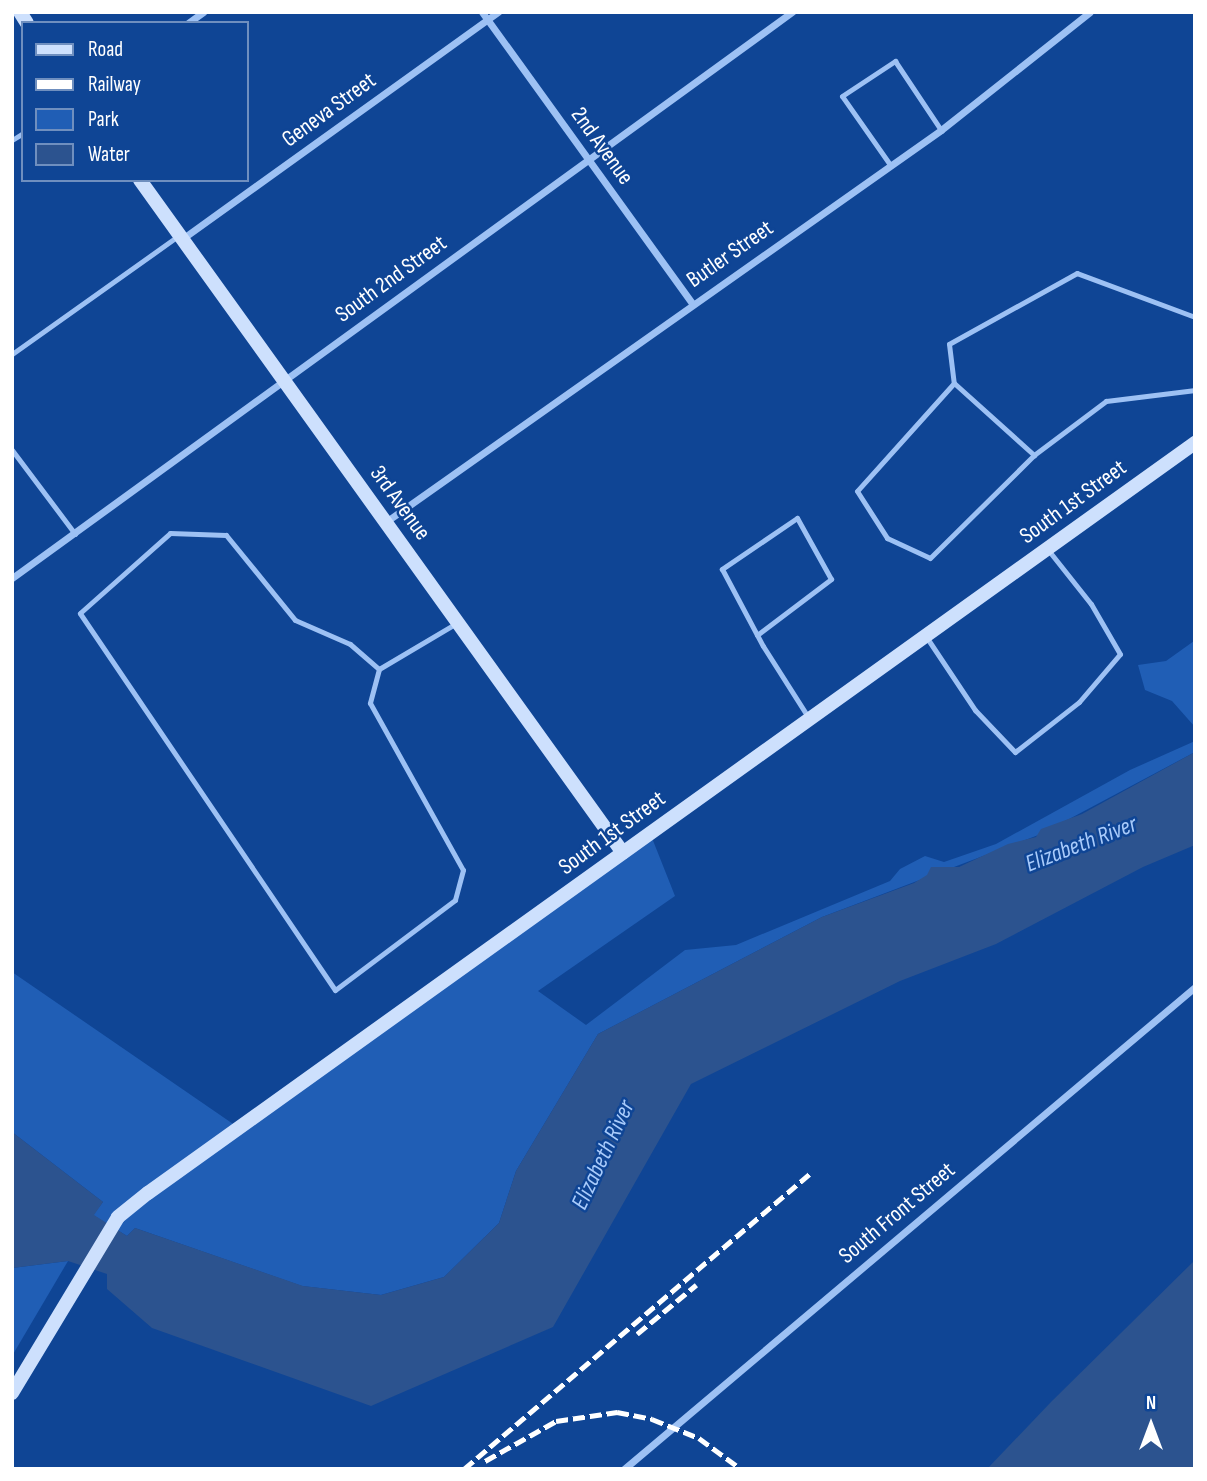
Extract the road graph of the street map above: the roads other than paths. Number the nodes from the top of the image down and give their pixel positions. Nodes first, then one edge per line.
1 (481, 12) edge
2 (498, 12) edge
3 (792, 12) edge
4 (1090, 12) edge
5 (487, 20) junction
6 (941, 131) junction
7 (589, 161) junction
8 (891, 166) junction
9 (141, 182) edge
10 (181, 237) junction
11 (692, 303) junction
12 (1195, 317) edge
13 (12, 354) edge
14 (281, 380) junction
15 (954, 383) junction
16 (1195, 390) edge
17 (1195, 443) edge
18 (12, 450) edge
19 (1034, 455) junction
20 (387, 521) junction
21 (75, 534) junction
22 (1047, 549) junction
23 (12, 578) edge
24 (458, 623) junction
25 (757, 635) junction
26 (925, 636) junction
27 (379, 669) junction
28 (810, 719) junction
29 (623, 853) junction
30 (1195, 987) edge
31 (12, 1393) edge
32 (624, 1469) edge

1 - 5 street, 2nd Avenue
2 - 5 street, Geneva Street
3 - 7 street, South 2nd Street
4 - 6 street, Butler Street
5 - 7 street, 2nd Avenue
5 - 10 street, Geneva Street
6 - 8 street, Butler Street
6 - 8 lane
7 - 11 street, 2nd Avenue
7 - 14 street, South 2nd Street
8 - 11 street, Butler Street
9 - 10 street, 3rd Avenue
10 - 13 lane
10 - 14 street, 3rd Avenue
11 - 20 street, Butler Street
12 - 15 lane
14 - 20 street, 3rd Avenue
14 - 21 street, South 2nd Street
15 - 19 lane
15 - 19 lane
16 - 19 lane
17 - 22 street, South 1st Street
18 - 21 lane
20 - 24 street, 3rd Avenue
21 - 23 street, South 2nd Street
22 - 26 street, South 1st Street
22 - 26 lane
24 - 27 lane
24 - 29 street, 3rd Avenue
25 - 25 lane
25 - 28 lane
26 - 28 street, South 1st Street
27 - 27 lane
28 - 29 street, South 1st Street
29 - 31 street, South 1st Street
30 - 32 street, South Front Street

